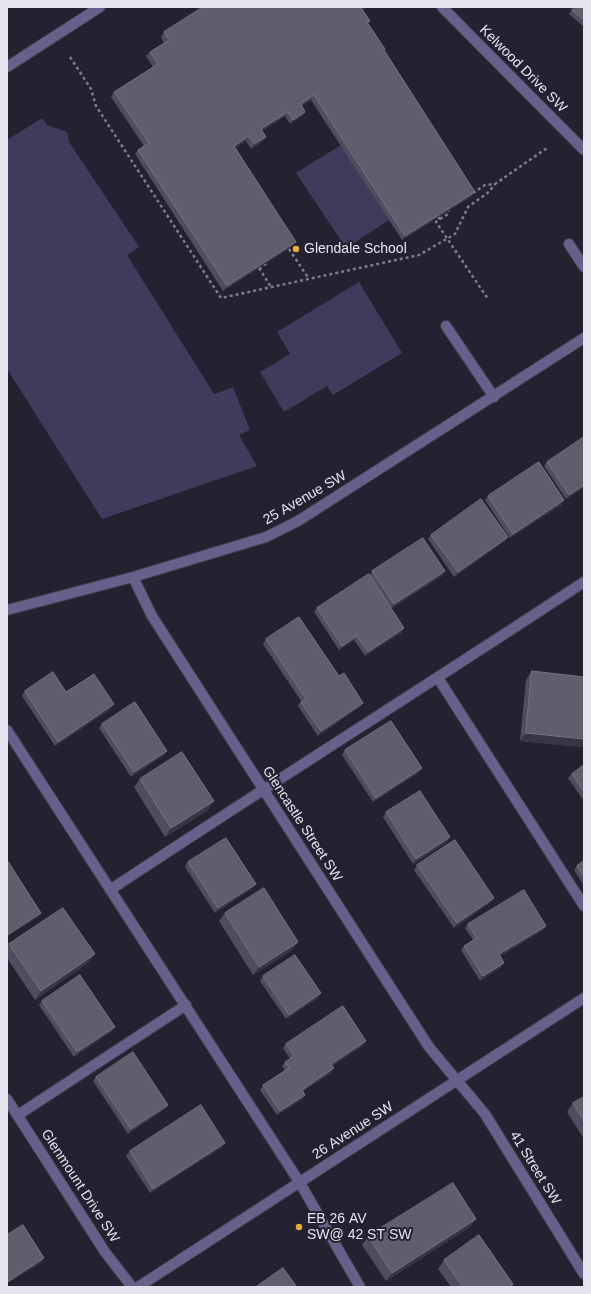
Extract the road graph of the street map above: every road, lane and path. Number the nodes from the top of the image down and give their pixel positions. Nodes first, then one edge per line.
1 (100, 7) edge
2 (442, 7) edge
3 (70, 56) dead end
4 (7, 67) edge
5 (547, 148) dead end
6 (584, 150) edge
7 (495, 184) junction
8 (471, 194) edge
9 (449, 210) edge
10 (447, 238) junction
11 (569, 244) dead end
12 (288, 249) edge
13 (268, 262) edge
14 (584, 267) edge
15 (309, 279) junction
16 (271, 287) junction
17 (488, 299) dead end
18 (446, 326) dead end
19 (584, 338) edge
20 (494, 397) junction
21 (133, 577) junction
22 (584, 582) edge
23 (7, 610) edge
24 (438, 678) junction
25 (7, 730) edge
26 (263, 789) junction
27 (110, 890) junction
28 (584, 906) edge
29 (584, 998) edge
30 (186, 1005) junction
31 (456, 1080) junction
32 (7, 1099) edge
33 (18, 1115) junction
34 (300, 1183) junction
35 (584, 1274) edge
36 (132, 1287) edge
37 (138, 1287) edge
38 (360, 1287) edge

1 - 4 street
2 - 6 street, Kelwood Drive SW
3 - 16 path
5 - 7 path
7 - 8 path
7 - 10 path
9 - 10 path
10 - 15 path
10 - 17 path
11 - 14 street
12 - 15 path
13 - 16 path
15 - 16 path
18 - 20 street
19 - 20 street, 25 Avenue SW
20 - 21 street, 25 Avenue SW
21 - 23 street, 25 Avenue SW
21 - 26 street, Glencastle Street SW
22 - 24 street
24 - 26 street
24 - 28 street
25 - 27 street
26 - 27 street
26 - 31 street, Glencastle Street SW
27 - 30 street
29 - 31 street, 26 Avenue SW
30 - 33 street
30 - 34 street
31 - 34 street, 26 Avenue SW
31 - 35 street, 41 Street SW
32 - 33 street, Glenmount Drive SW
33 - 36 street, Glenmount Drive SW
34 - 37 street, 26 Avenue SW
34 - 38 street

